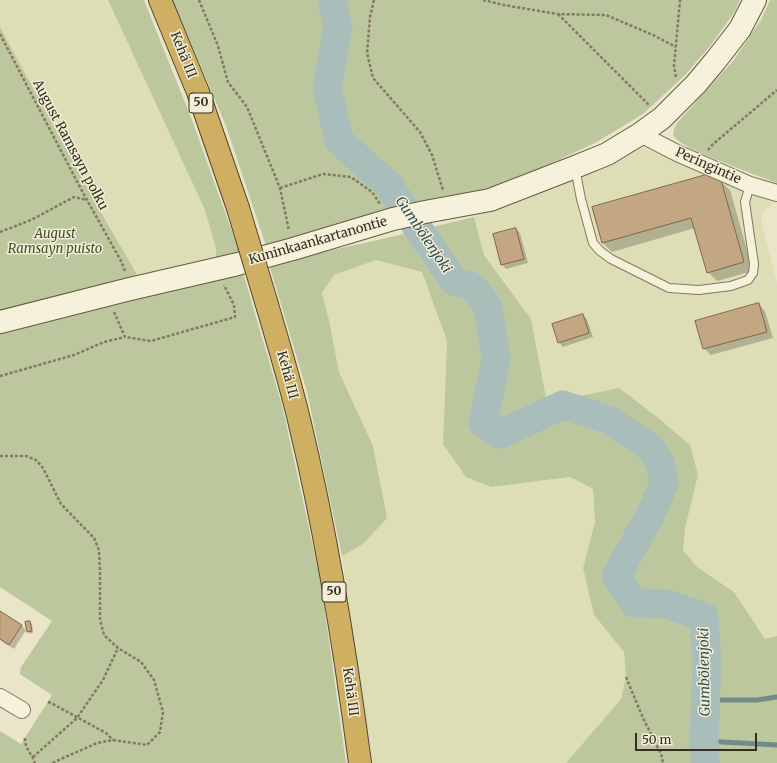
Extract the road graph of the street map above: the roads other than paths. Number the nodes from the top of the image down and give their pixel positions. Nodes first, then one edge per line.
1 (160, 0) edge
2 (755, 0) edge
3 (640, 134) junction
4 (575, 167) junction
5 (750, 185) junction
6 (777, 193) edge
7 (0, 322) edge
8 (0, 697) edge
9 (22, 710) dead end
10 (360, 763) edge

1 - 10 highway, Kehä III / 50, bridge
2 - 3 street, Kuninkaankartanontie
3 - 4 street, Kuninkaankartanontie
3 - 5 street, Peringintie
4 - 5 lane
4 - 7 street, Kuninkaankartanontie
5 - 6 street, Peringintie
8 - 9 street

